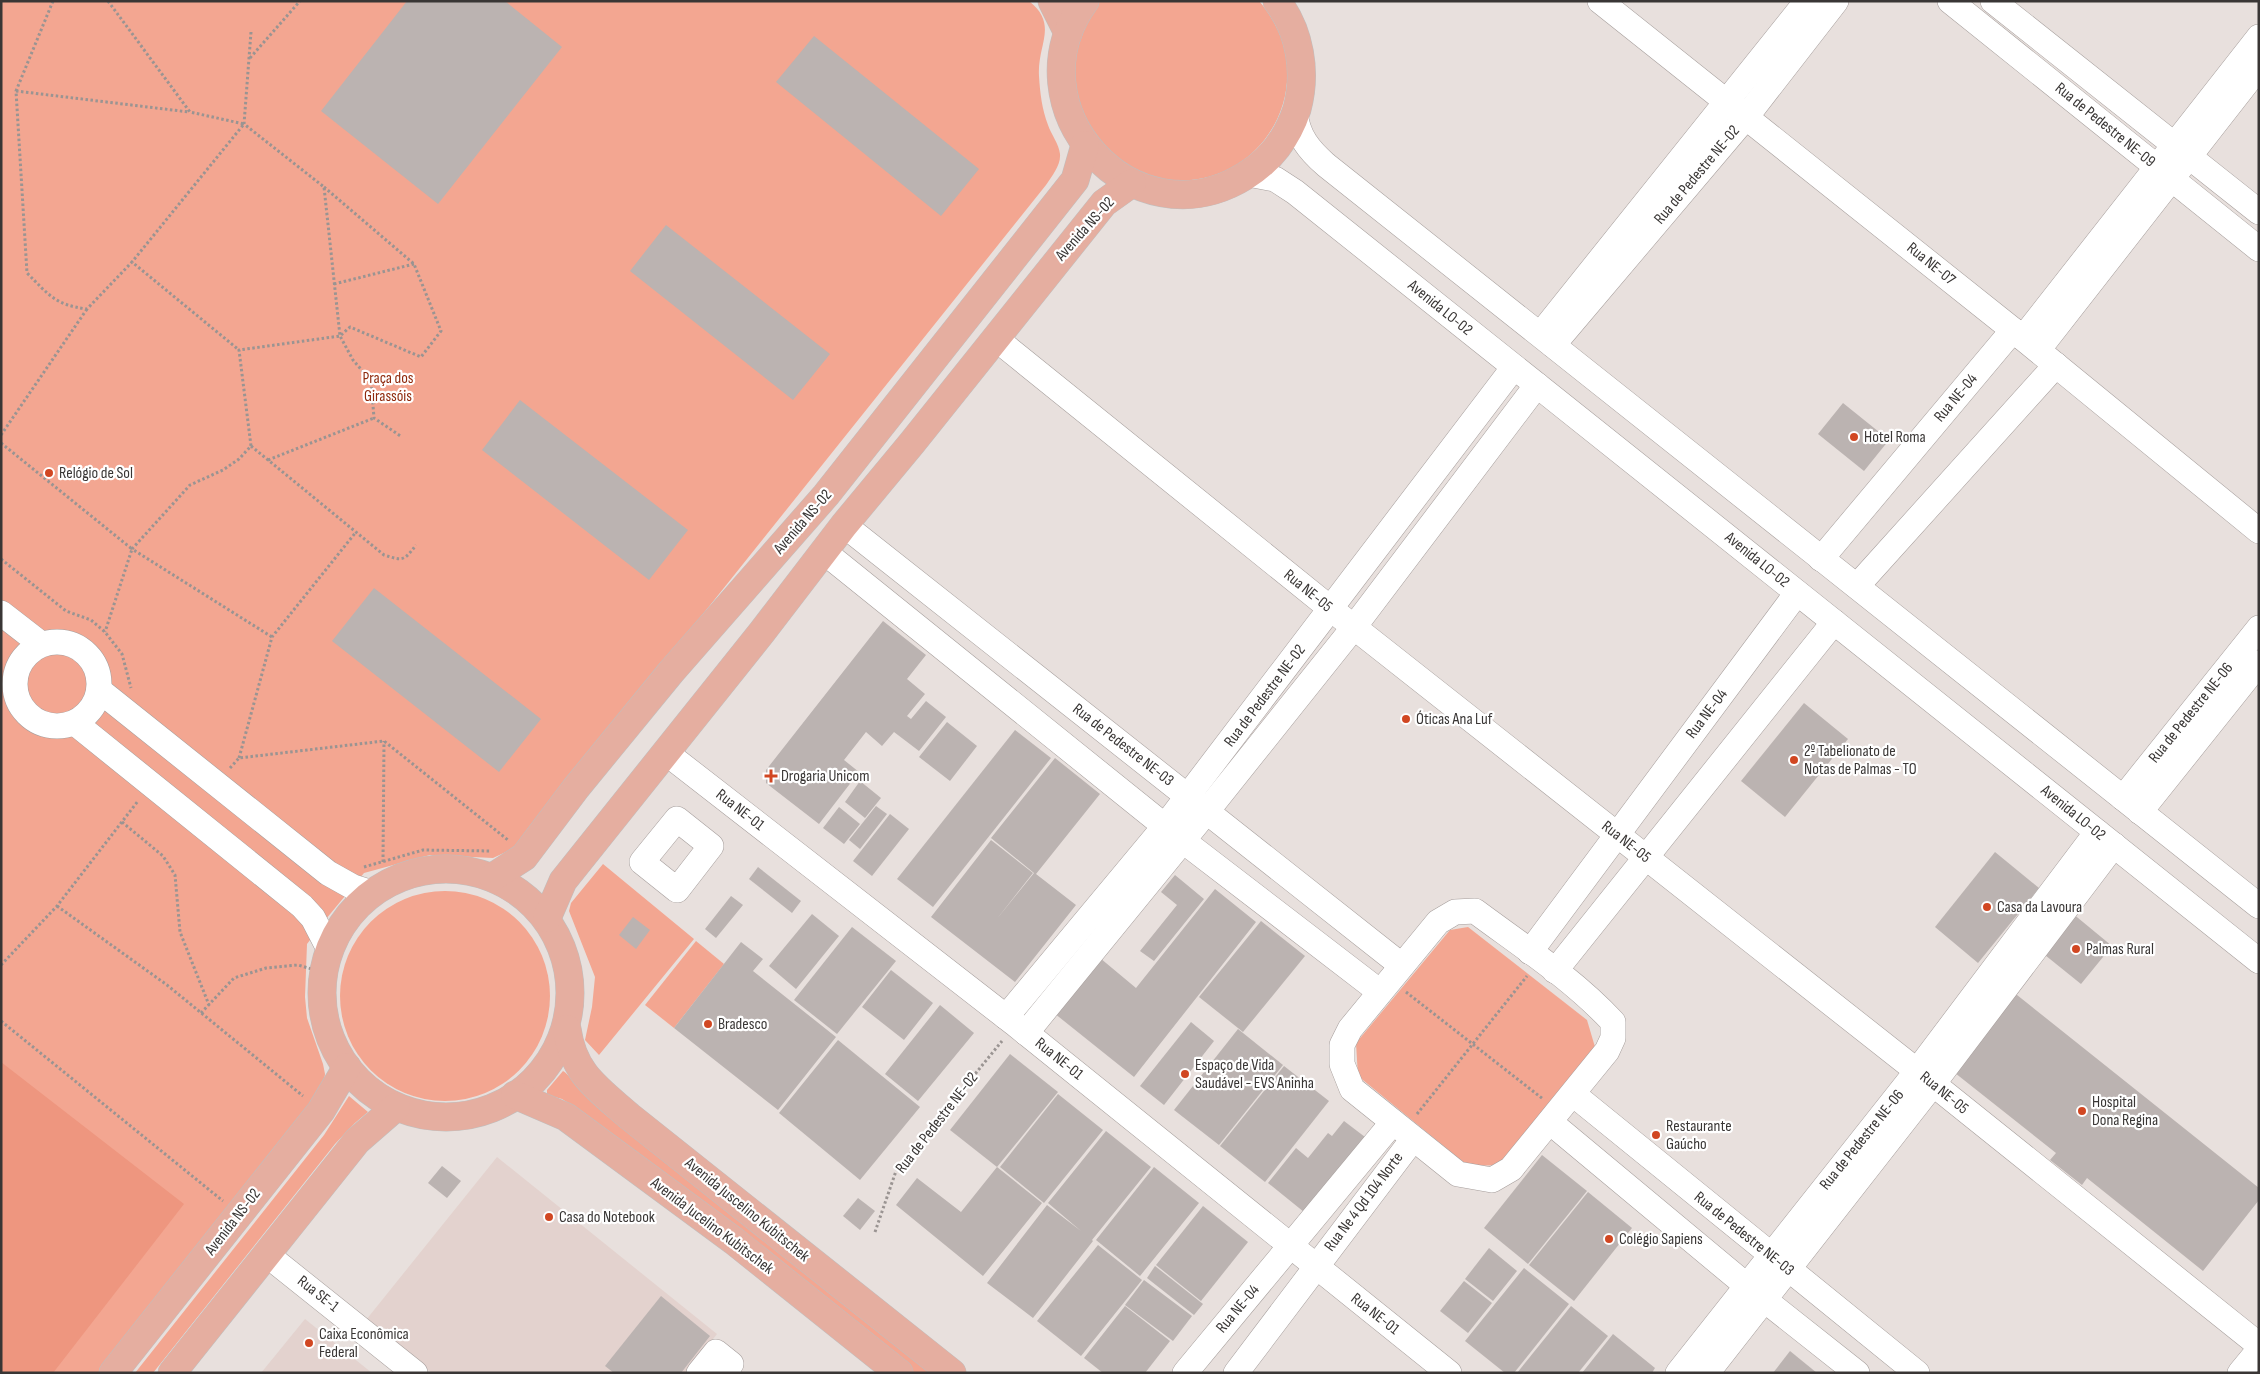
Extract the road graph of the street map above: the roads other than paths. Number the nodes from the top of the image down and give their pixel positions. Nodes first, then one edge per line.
1 (1052, 1) edge
2 (1085, 1) edge
3 (1600, 1) edge
4 (1807, 1) edge
5 (1836, 1) edge
6 (1950, 1) edge
7 (1994, 1) edge
8 (1277, 2) edge
9 (1068, 33) junction
10 (2259, 37) edge
11 (2259, 67) edge
12 (1727, 101) junction
13 (1296, 113) junction
14 (1746, 117) junction
15 (1085, 145) junction
16 (2181, 151) junction
17 (2164, 172) junction
18 (1248, 174) junction
19 (1132, 183) junction
20 (2259, 212) edge
21 (2259, 249) edge
22 (995, 338) junction
23 (1546, 340) junction
24 (2032, 346) junction
25 (1514, 367) junction
26 (1537, 385) junction
27 (844, 525) junction
28 (2259, 530) edge
29 (823, 551) junction
30 (1821, 559) junction
31 (1857, 586) junction
32 (1797, 593) junction
33 (1331, 609) junction
34 (1, 612) edge
35 (1834, 622) junction
36 (1354, 626) junction
37 (2259, 628) edge
38 (41, 644) junction
39 (2259, 663) edge
40 (8, 672) edge
41 (99, 690) junction
42 (75, 722) junction
43 (665, 752) junction
44 (1188, 796) junction
45 (2132, 805) junction
46 (1207, 811) junction
47 (1174, 833) junction
48 (1618, 835) junction
49 (2106, 839) junction
50 (1645, 856) junction
51 (493, 877) junction
52 (372, 893) junction
53 (2259, 906) edge
54 (547, 918) junction
55 (325, 959) junction
56 (1542, 961) junction
57 (2259, 961) edge
58 (1390, 979) junction
59 (1016, 1025) junction
60 (567, 1029) junction
61 (346, 1067) junction
62 (1925, 1078) junction
63 (515, 1095) junction
64 (396, 1107) junction
65 (1560, 1109) junction
66 (1403, 1130) junction
67 (1291, 1245) junction
68 (266, 1254) junction
69 (1779, 1262) junction
70 (1316, 1266) junction
71 (1756, 1293) junction
72 (2259, 1345) edge
73 (2259, 1350) edge
74 (723, 1363) edge
75 (113, 1373) edge
76 (172, 1373) edge
77 (415, 1373) edge
78 (699, 1373) edge
79 (899, 1373) edge
80 (952, 1373) edge
81 (1185, 1373) edge
82 (1236, 1373) edge
83 (1449, 1373) edge
84 (1678, 1373) edge
85 (1707, 1373) edge
86 (1857, 1373) edge
87 (1916, 1373) edge
88 (2240, 1373) edge

1 - 9 main road
2 - 9 main road, Avenida NS-02
3 - 12 street, Rua NE-07
4 - 12 street, Rua de Pedestre NE-02
5 - 14 street, Rua de Pedestre NE-02
6 - 17 street, Rua de Pedestre NE-09
7 - 16 street, Rua de Pedestre NE-09
8 - 13 main road, Avenida NS-02
9 - 15 main road, Avenida NS-02
10 - 16 street
11 - 16 street
12 - 14 street, Rua NE-07
12 - 23 street, Rua de Pedestre NE-02
13 - 18 main road, Avenida NS-02
13 - 23 street
14 - 23 street, Rua de Pedestre NE-02
14 - 24 street, Rua NE-07
15 - 19 main road, Avenida NS-02
15 - 51 main road, Avenida NS-02
16 - 17 street
16 - 20 street, Rua de Pedestre NE-09
17 - 21 street, Rua de Pedestre NE-09
17 - 24 street
18 - 19 main road, Avenida NS-02
18 - 25 street, Avenida LO-02
19 - 22 main road, Avenida NS-02
22 - 27 main road, Avenida NS-02
22 - 33 street, Rua NE-05
23 - 30 street
24 - 28 street, Rua NE-07
24 - 30 street, Rua NE-04
24 - 31 street
25 - 26 street, Avenida LO-02
25 - 33 street, Rua de Pedestre NE-02
26 - 32 street, Avenida LO-02
26 - 36 street, Rua de Pedestre NE-02
27 - 29 main road, Avenida NS-02
27 - 44 street, Rua de Pedestre NE-03
29 - 43 main road, Avenida NS-02
29 - 47 street
30 - 31 street
31 - 45 street
32 - 35 street, Avenida LO-02
32 - 48 street, Rua NE-04
33 - 36 street, Rua NE-05
33 - 44 street, Rua de Pedestre NE-02
34 - 38 street
35 - 49 street, Avenida LO-02
35 - 50 street
36 - 46 street, Rua de Pedestre NE-02
36 - 48 street, Rua NE-05
37 - 45 street, Rua de Pedestre NE-06
38 - 40 street
38 - 41 street
39 - 45 street, Rua de Pedestre NE-06
40 - 42 street
41 - 42 street
41 - 52 street
42 - 55 street
43 - 54 main road, Avenida NS-02
43 - 59 street, Rua NE-01
44 - 46 street, Rua de Pedestre NE-03
44 - 47 street, Rua de Pedestre NE-02
45 - 53 street
46 - 47 street, Rua de Pedestre NE-02
46 - 58 street, Rua de Pedestre NE-03
47 - 58 street
47 - 59 street, Rua de Pedestre NE-02
48 - 50 street, Rua NE-05
48 - 56 street
49 - 57 street, Avenida LO-02
49 - 62 street, Rua de Pedestre NE-06
50 - 56 street
50 - 62 street, Rua NE-05
51 - 52 main road
51 - 54 main road
52 - 55 main road
54 - 60 main road
55 - 61 main road
56 - 58 street
56 - 65 street
58 - 66 street
59 - 67 street, Rua NE-01
60 - 63 main road
60 - 80 main road, Avenida Juscelino Kubitschek
61 - 64 main road
61 - 75 main road, Avenida NS-02
62 - 69 street, Rua de Pedestre NE-06
62 - 72 street, Rua NE-05
63 - 64 main road
63 - 79 main road, Avenida Jucelino Kubitschek
64 - 68 main road
65 - 66 street
65 - 69 street, Rua de Pedestre NE-03
65 - 71 street
66 - 67 street, Rua Ne 4 Qd 104 Norte
66 - 70 street, Rua Ne 4 Qd 104 Norte
67 - 70 street, Rua NE-01
67 - 81 street, Rua NE-04
68 - 76 main road
68 - 77 street, Rua SE-1
69 - 71 street, Rua de Pedestre NE-06
69 - 87 street, Rua de Pedestre NE-03
70 - 82 street
70 - 83 street, Rua NE-01
71 - 84 street, Rua de Pedestre NE-06
71 - 85 street, Rua de Pedestre NE-06
71 - 86 street
73 - 88 street
74 - 78 street

